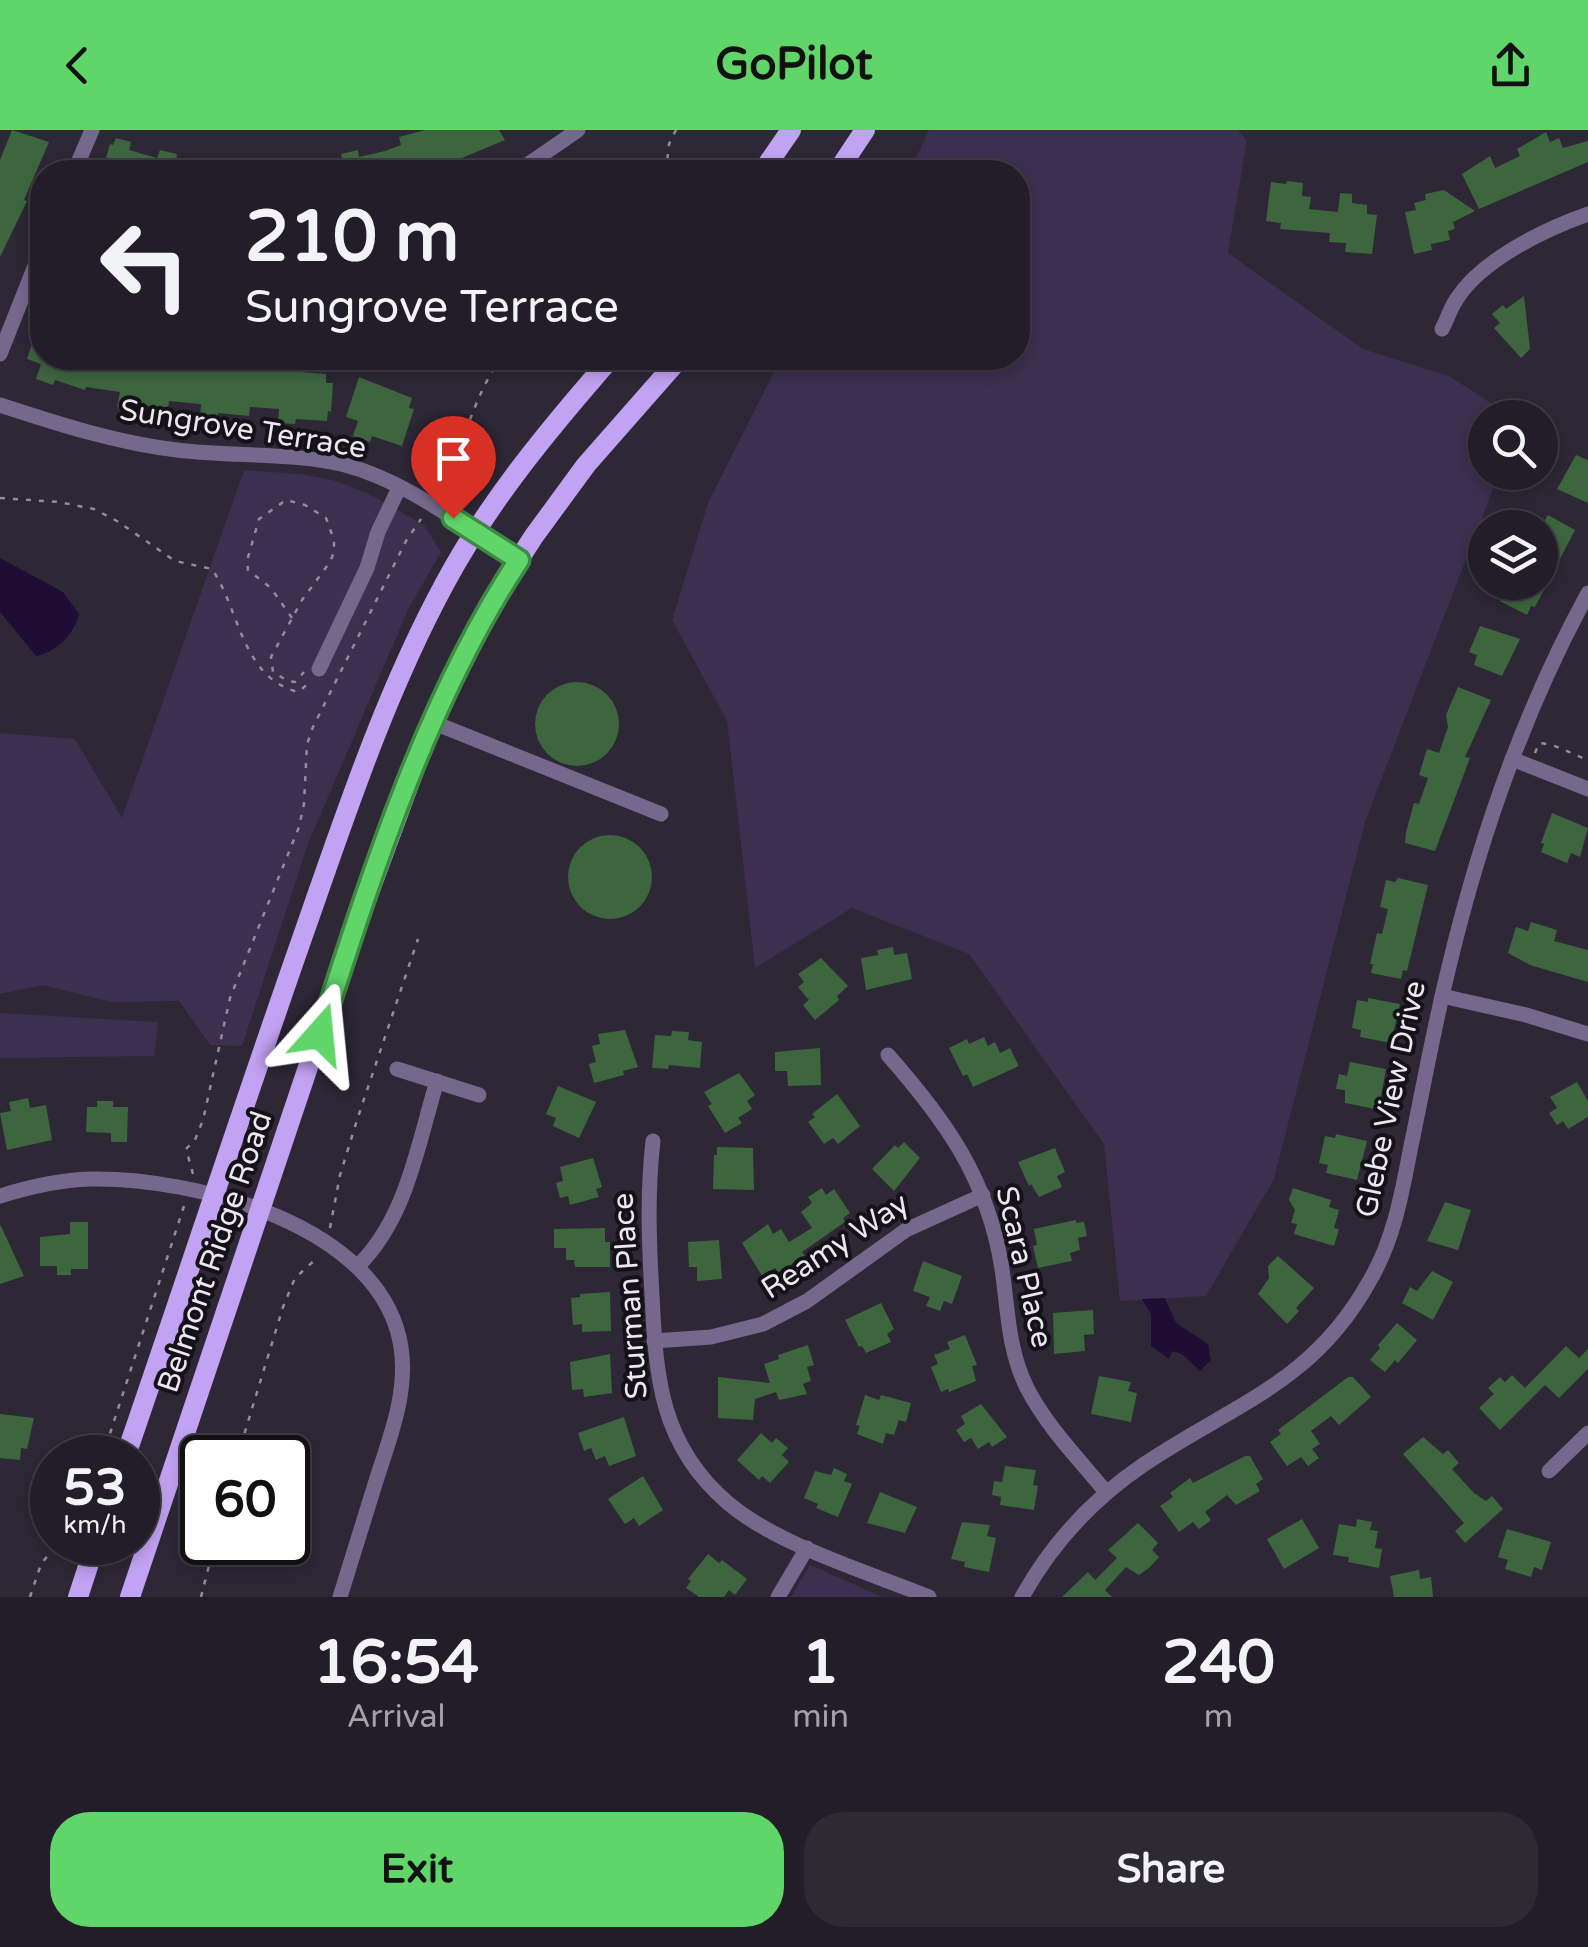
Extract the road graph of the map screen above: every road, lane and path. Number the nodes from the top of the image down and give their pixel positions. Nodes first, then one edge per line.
1 (92, 130) edge
2 (578, 130) edge
3 (676, 130) edge
4 (791, 130) edge
5 (865, 130) edge
6 (79, 160) edge
7 (534, 160) edge
8 (668, 160) edge
9 (770, 160) edge
10 (844, 160) edge
11 (1588, 214) edge
12 (30, 278) edge
13 (1442, 330) dead end
14 (0, 354) edge
15 (492, 370) edge
16 (601, 370) edge
17 (669, 370) edge
18 (0, 405) edge
19 (399, 488) junction
20 (0, 498) edge
21 (431, 505) junction
22 (474, 534) junction
23 (519, 560) junction
24 (1588, 593) edge
25 (292, 618) junction
26 (320, 667) junction
27 (339, 674) junction
28 (432, 722) junction
29 (1512, 759) junction
30 (1588, 788) edge
31 (661, 814) dead end
32 (418, 939) dead end
33 (1442, 996) junction
34 (1588, 1034) edge
35 (888, 1055) dead end
36 (397, 1069) dead end
37 (436, 1082) junction
38 (480, 1095) dead end
39 (653, 1142) dead end
40 (189, 1192) junction
41 (983, 1195) junction
42 (0, 1196) edge
43 (214, 1197) junction
44 (262, 1210) junction
45 (326, 1241) junction
46 (358, 1266) junction
47 (654, 1341) junction
48 (1588, 1433) edge
49 (110, 1435) edge
50 (133, 1435) edge
51 (243, 1435) edge
52 (1550, 1471) dead end
53 (1106, 1492) junction
54 (807, 1548) junction
55 (41, 1565) edge
56 (88, 1565) edge
57 (210, 1565) edge
58 (30, 1597) edge
59 (78, 1597) edge
60 (130, 1597) edge
61 (201, 1597) edge
62 (340, 1597) edge
63 (778, 1597) edge
64 (928, 1597) edge
65 (1022, 1597) edge

1 - 6 street
2 - 7 street
3 - 8 path
4 - 9 main road
5 - 10 main road
11 - 13 street
12 - 14 street
15 - 21 path
16 - 22 main road, Belmont Ridge Road
17 - 23 main road, Belmont Ridge Road
18 - 19 street, Sungrove Terrace
19 - 21 street, Sungrove Terrace
19 - 26 street
20 - 26 path
21 - 22 street, Sungrove Terrace
21 - 27 path
22 - 23 street, Sungrove Terrace
22 - 43 main road, Belmont Ridge Road
23 - 28 main road, Belmont Ridge Road
24 - 29 street, Glebe View Drive
25 - 25 path
25 - 26 path
26 - 27 path
27 - 40 path
28 - 31 street
28 - 44 main road, Belmont Ridge Road
29 - 30 street
29 - 33 street, Glebe View Drive
32 - 45 path
33 - 34 street
33 - 53 street, Glebe View Drive
35 - 41 street, Scara Place
36 - 37 street
37 - 38 street
37 - 46 street
39 - 47 street, Sturman Place
40 - 42 street
40 - 43 street
40 - 49 path
41 - 47 street, Reamy Way
41 - 53 street, Scara Place
43 - 44 street
43 - 50 main road, Belmont Ridge Road
44 - 45 street
44 - 60 main road, Belmont Ridge Road
45 - 46 street
45 - 51 path
46 - 62 street
47 - 54 street, Sturman Place
48 - 52 street
53 - 65 street, Glebe View Drive
54 - 63 street
54 - 64 street, Sturman Place
55 - 58 path
56 - 59 main road
57 - 61 path

